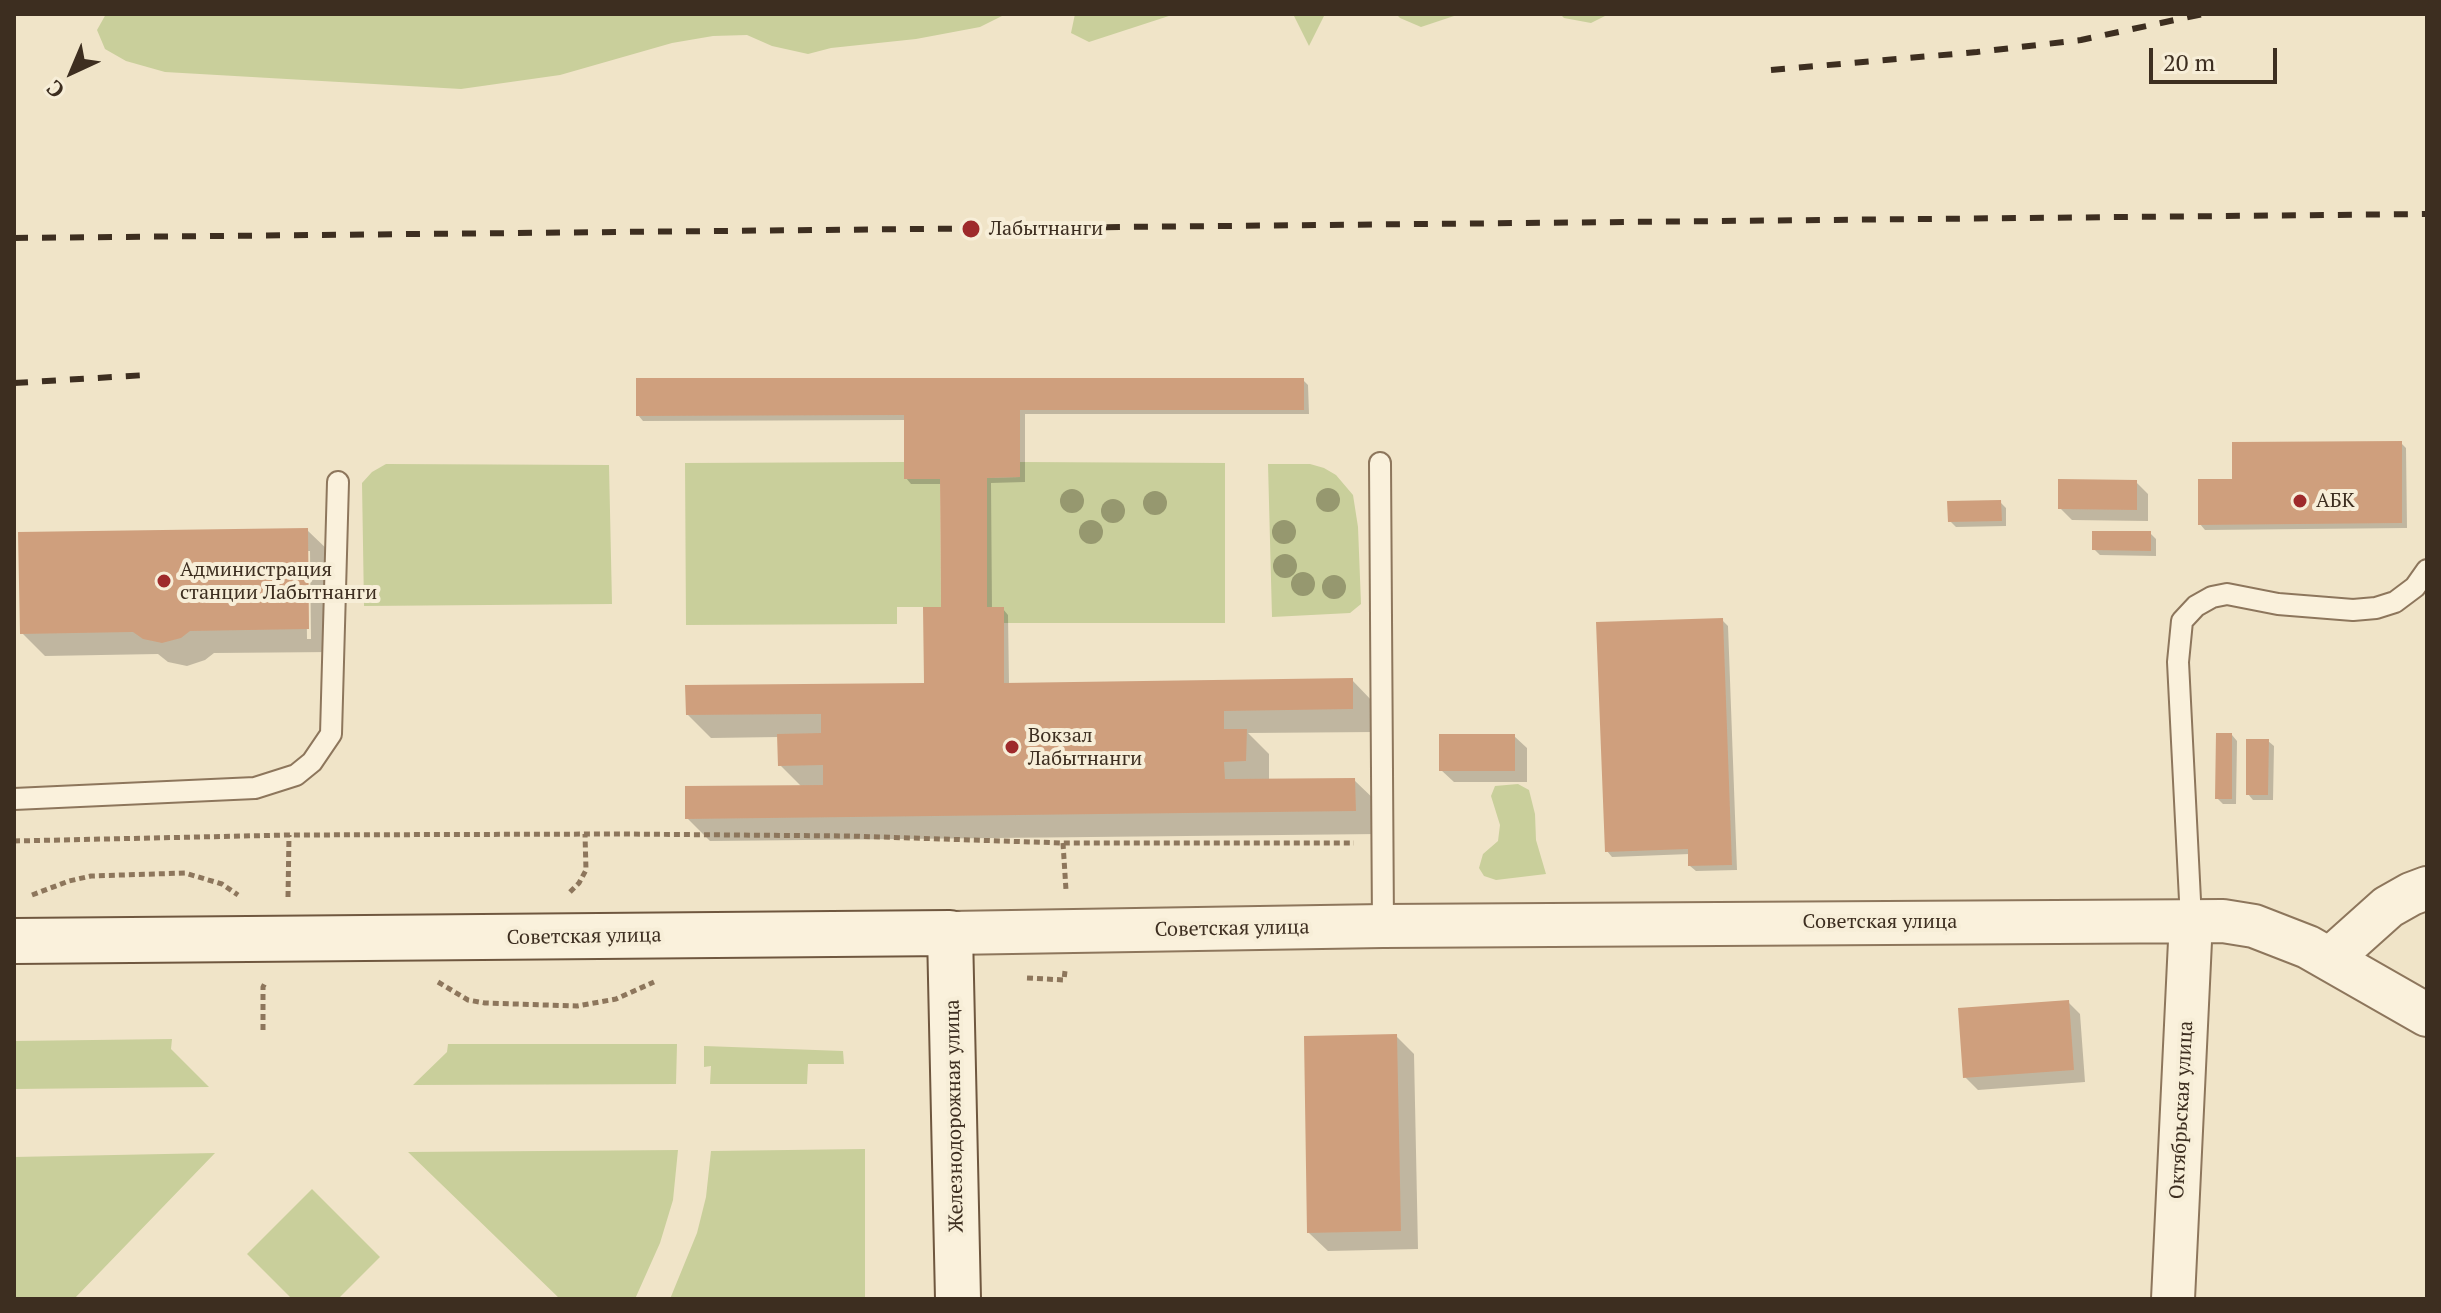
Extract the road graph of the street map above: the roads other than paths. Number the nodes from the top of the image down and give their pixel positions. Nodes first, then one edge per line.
1 (1380, 463) dead end
2 (338, 482) dead end
3 (2427, 570) edge
4 (14, 799) edge
5 (2427, 888) edge
6 (2191, 920) junction
7 (1383, 926) junction
8 (950, 933) junction
9 (14, 941) edge
10 (2331, 958) junction
11 (2427, 1015) edge
12 (958, 1299) edge
13 (2173, 1299) edge

1 - 7 lane
2 - 4 lane
3 - 6 lane
5 - 10 street
6 - 7 street, Советская улица
6 - 10 street, Советская улица
6 - 13 street, Октябрьская улица
7 - 8 street, Советская улица
8 - 9 main road, Советская улица
8 - 12 main road, Железнодорожная улица
10 - 11 street, Советская улица

